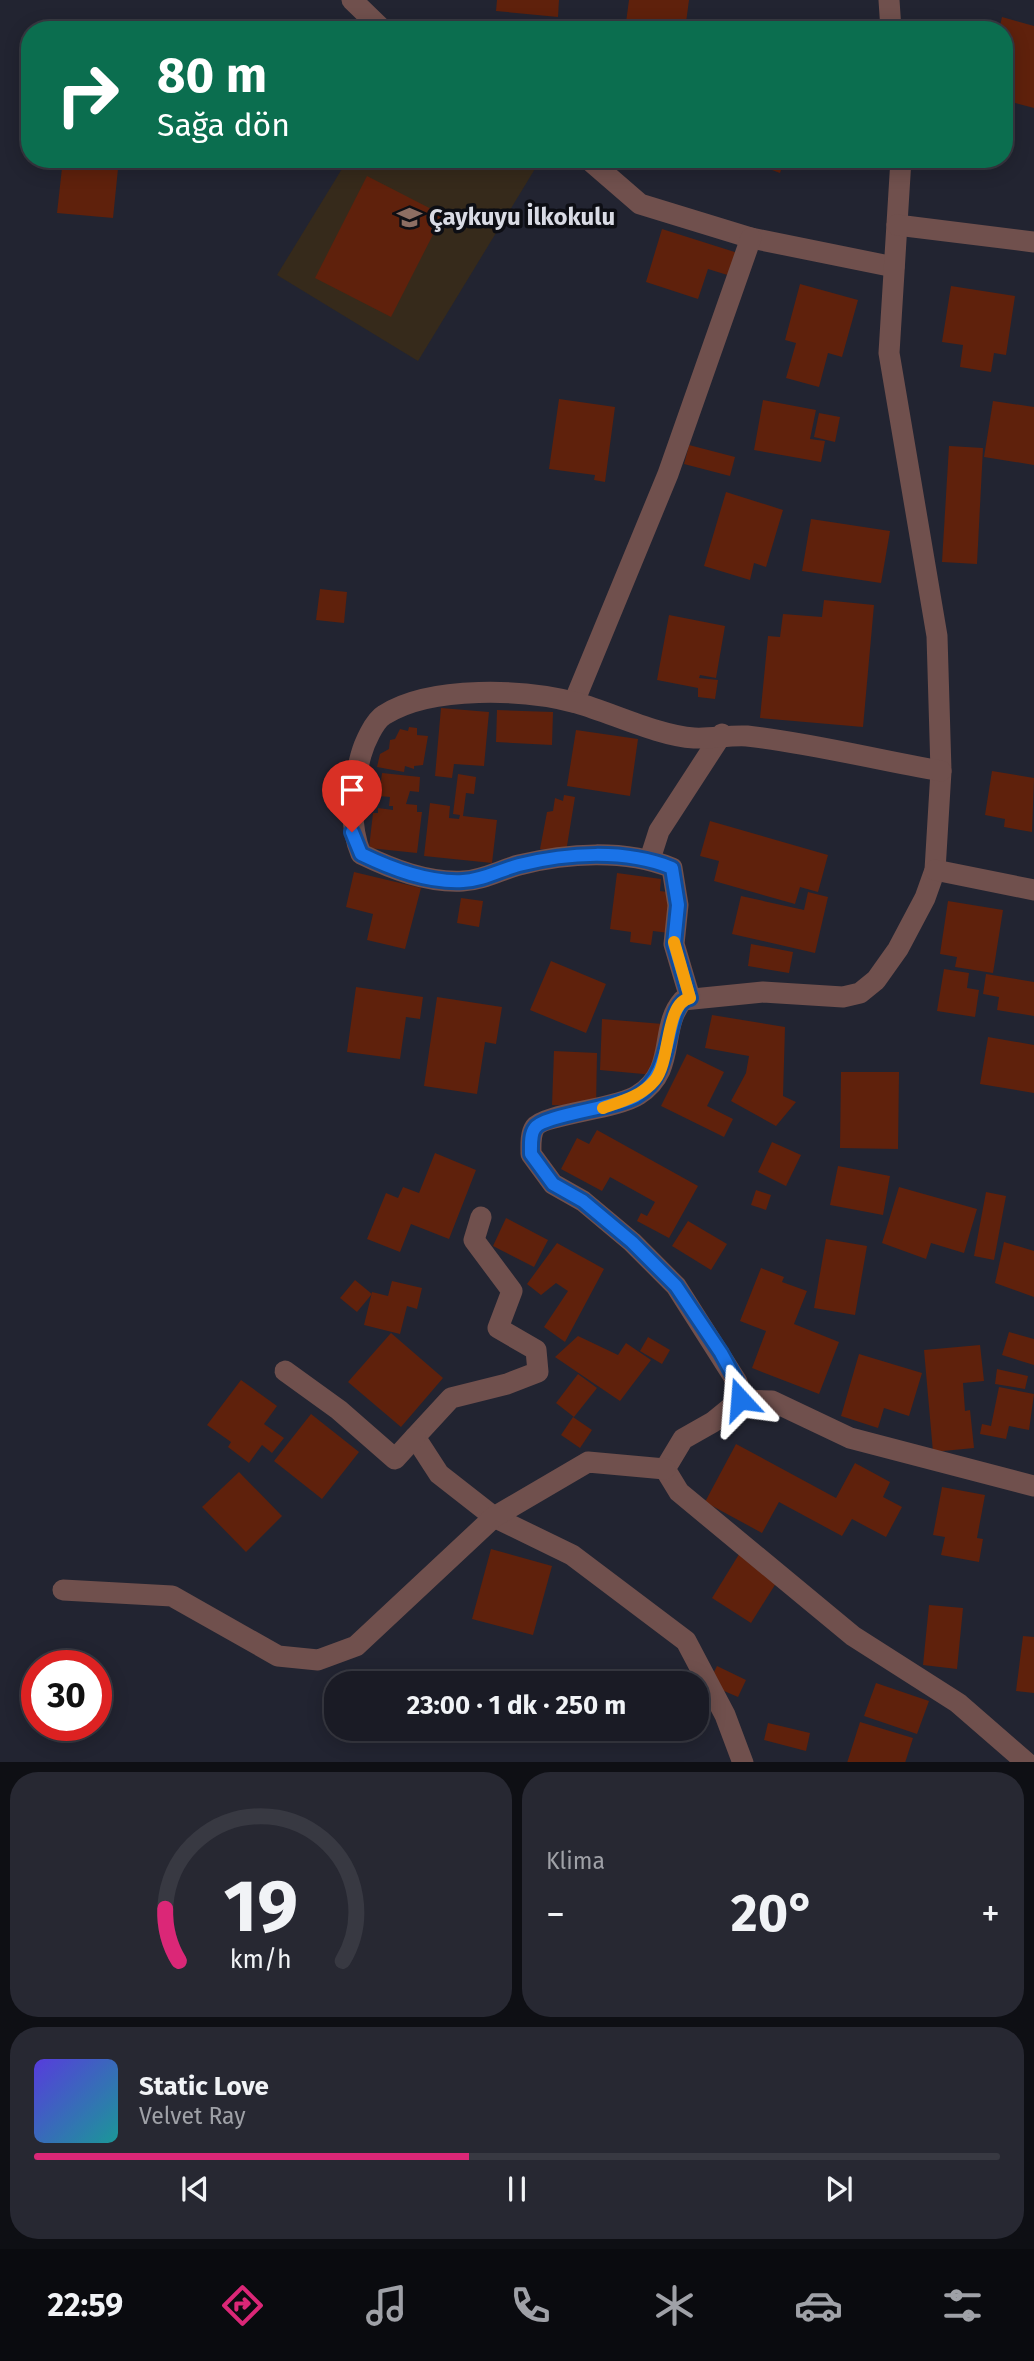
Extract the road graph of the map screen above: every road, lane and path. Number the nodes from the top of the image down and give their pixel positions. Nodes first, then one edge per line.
1 (352, 0) edge
2 (889, 0) edge
3 (374, 21) edge
4 (890, 21) edge
5 (598, 168) edge
6 (900, 168) edge
7 (897, 225) junction
8 (751, 238) junction
9 (1034, 242) edge
10 (894, 267) junction
11 (574, 702) junction
12 (722, 734) junction
13 (941, 771) junction
14 (650, 859) junction
15 (935, 870) junction
16 (1034, 890) edge
17 (690, 998) junction
18 (481, 1217) dead end
19 (285, 1371) dead end
20 (740, 1399) junction
21 (415, 1437) junction
22 (665, 1469) junction
23 (1034, 1486) edge
24 (494, 1517) junction
25 (63, 1590) dead end
26 (743, 1762) edge
27 (1027, 1762) edge

1 - 3 street
2 - 4 street
5 - 8 street
6 - 7 street
7 - 9 street
7 - 10 street
8 - 10 street
8 - 11 street
10 - 13 street
11 - 12 street
11 - 14 street
12 - 13 street
12 - 14 street
13 - 15 street
14 - 17 street
15 - 16 street
15 - 17 street
17 - 20 street
18 - 21 street
19 - 21 street
20 - 22 street
20 - 23 street
21 - 24 street
22 - 24 street
22 - 27 street
24 - 25 street
24 - 26 street

